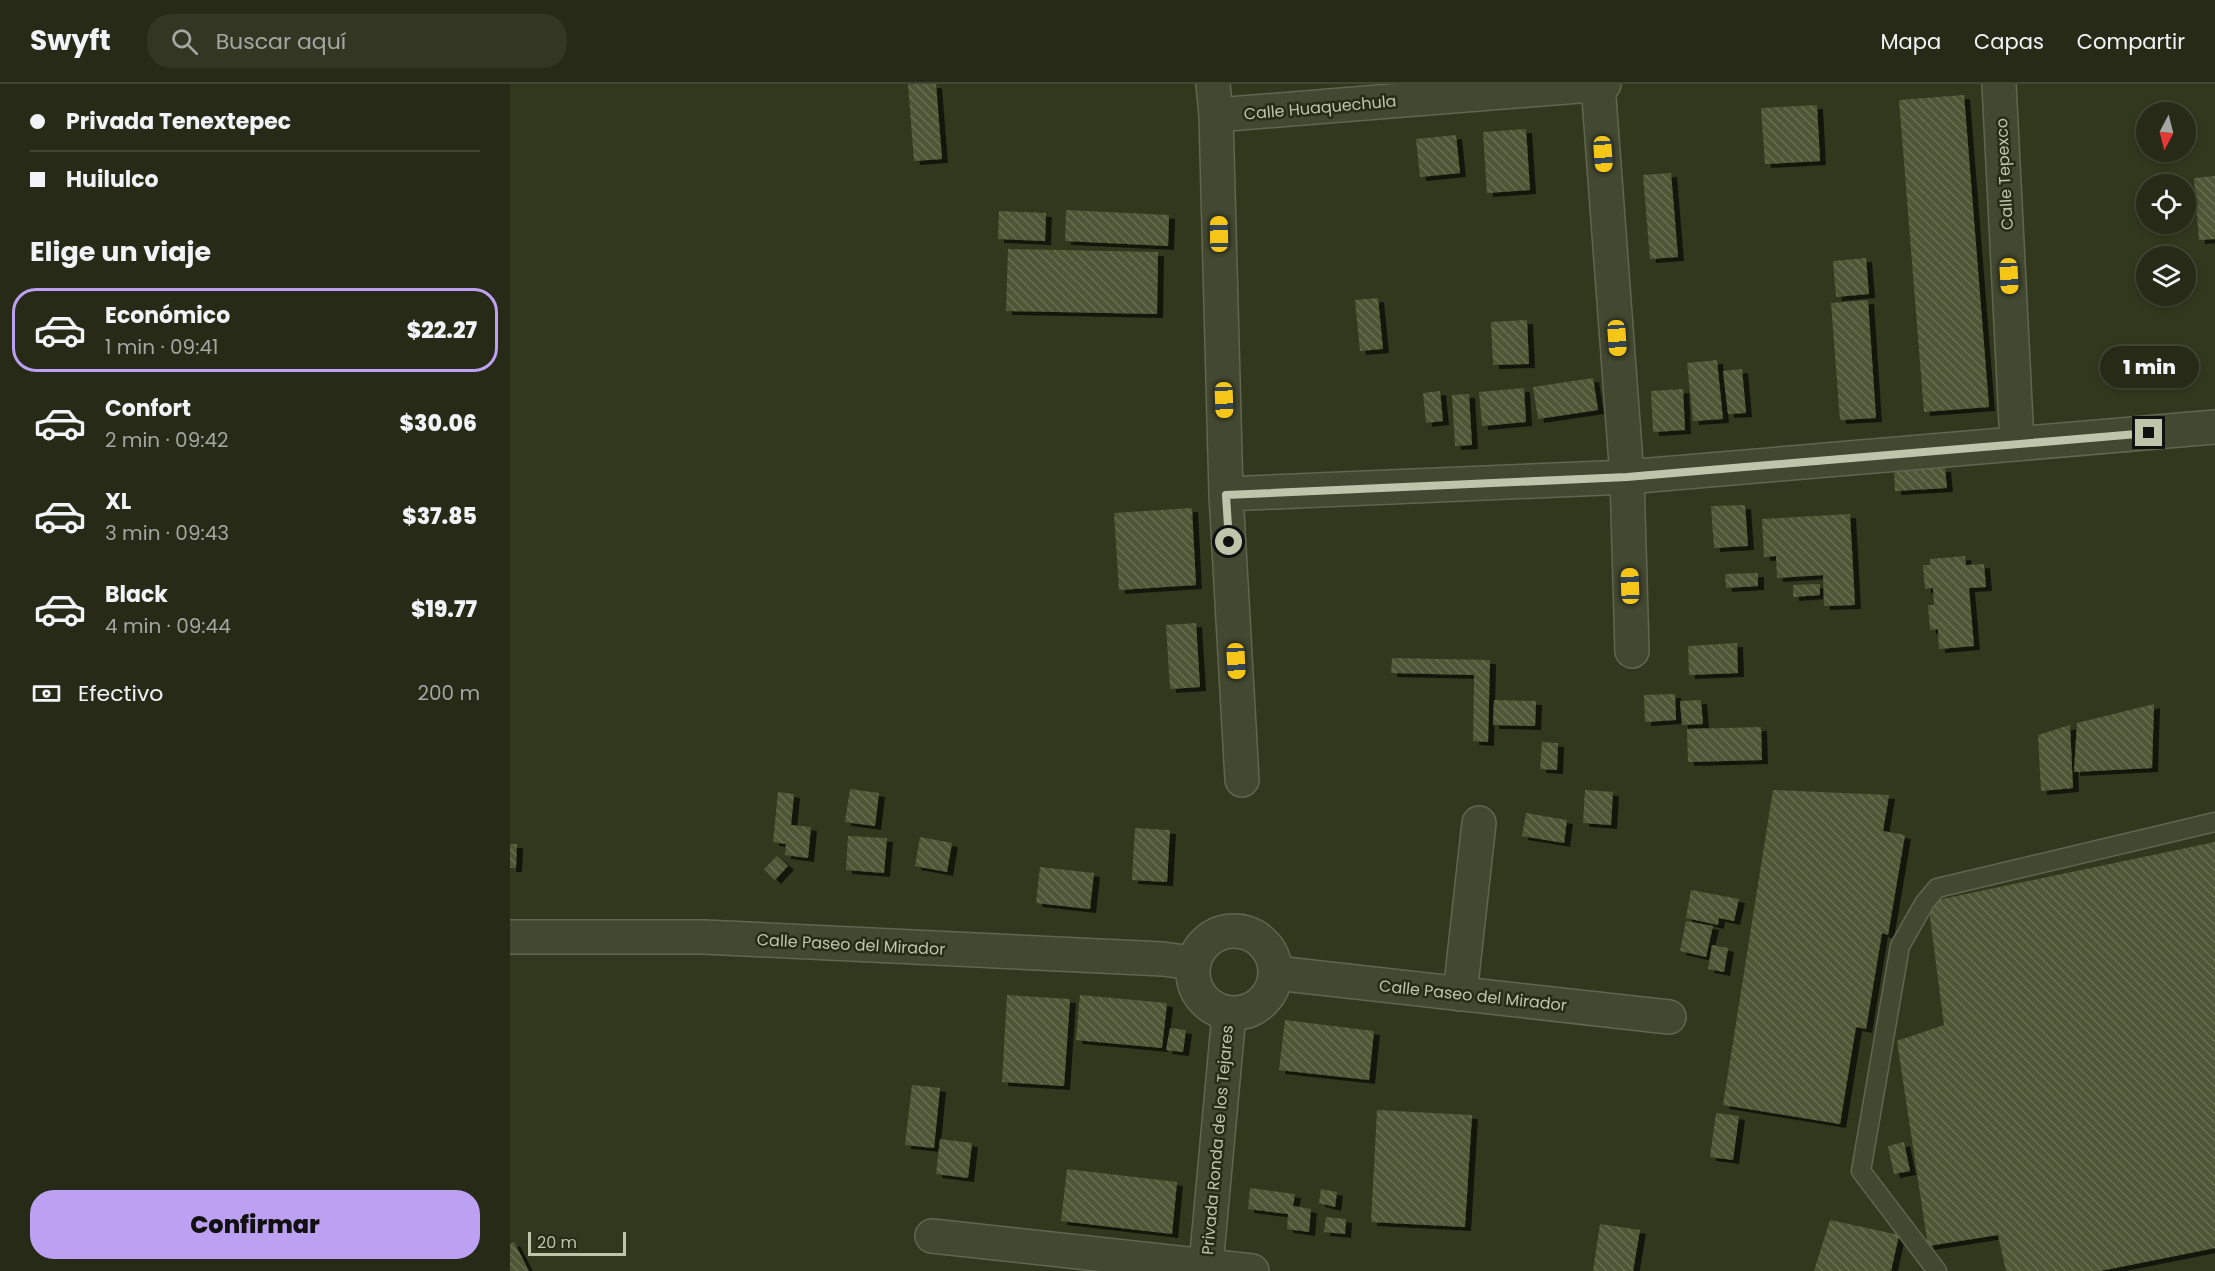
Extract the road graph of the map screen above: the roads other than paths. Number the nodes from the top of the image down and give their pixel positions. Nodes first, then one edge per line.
1 (1598, 84) edge
2 (1604, 84) edge
3 (2000, 84) edge
4 (1215, 99) edge
5 (2215, 427) edge
6 (2017, 443) junction
7 (1627, 477) junction
8 (1226, 495) junction
9 (1632, 651) dead end
10 (1242, 780) dead end
11 (2215, 822) edge
12 (1479, 823) dead end
13 (510, 937) edge
14 (1192, 963) junction
15 (1276, 973) junction
16 (1460, 993) junction
17 (1229, 1014) junction
18 (1670, 1017) dead end
19 (932, 1236) dead end
20 (1206, 1265) junction
21 (1252, 1271) edge
22 (1938, 1271) edge

1 - 2 street, Calle Huaquechula
1 - 4 street, Calle Huaquechula
1 - 7 street
3 - 6 street, Calle Tepexco
4 - 8 street
5 - 6 street
6 - 7 street
7 - 8 street
7 - 9 street
8 - 10 street
11 - 22 lane
12 - 16 street
13 - 14 street, Calle Paseo del Mirador
14 - 15 street
14 - 17 street
15 - 16 street, Calle Paseo del Mirador
15 - 17 street
16 - 18 street, Calle Paseo del Mirador
17 - 20 street, Privada Ronda de los Tejares
19 - 20 street
20 - 21 street

